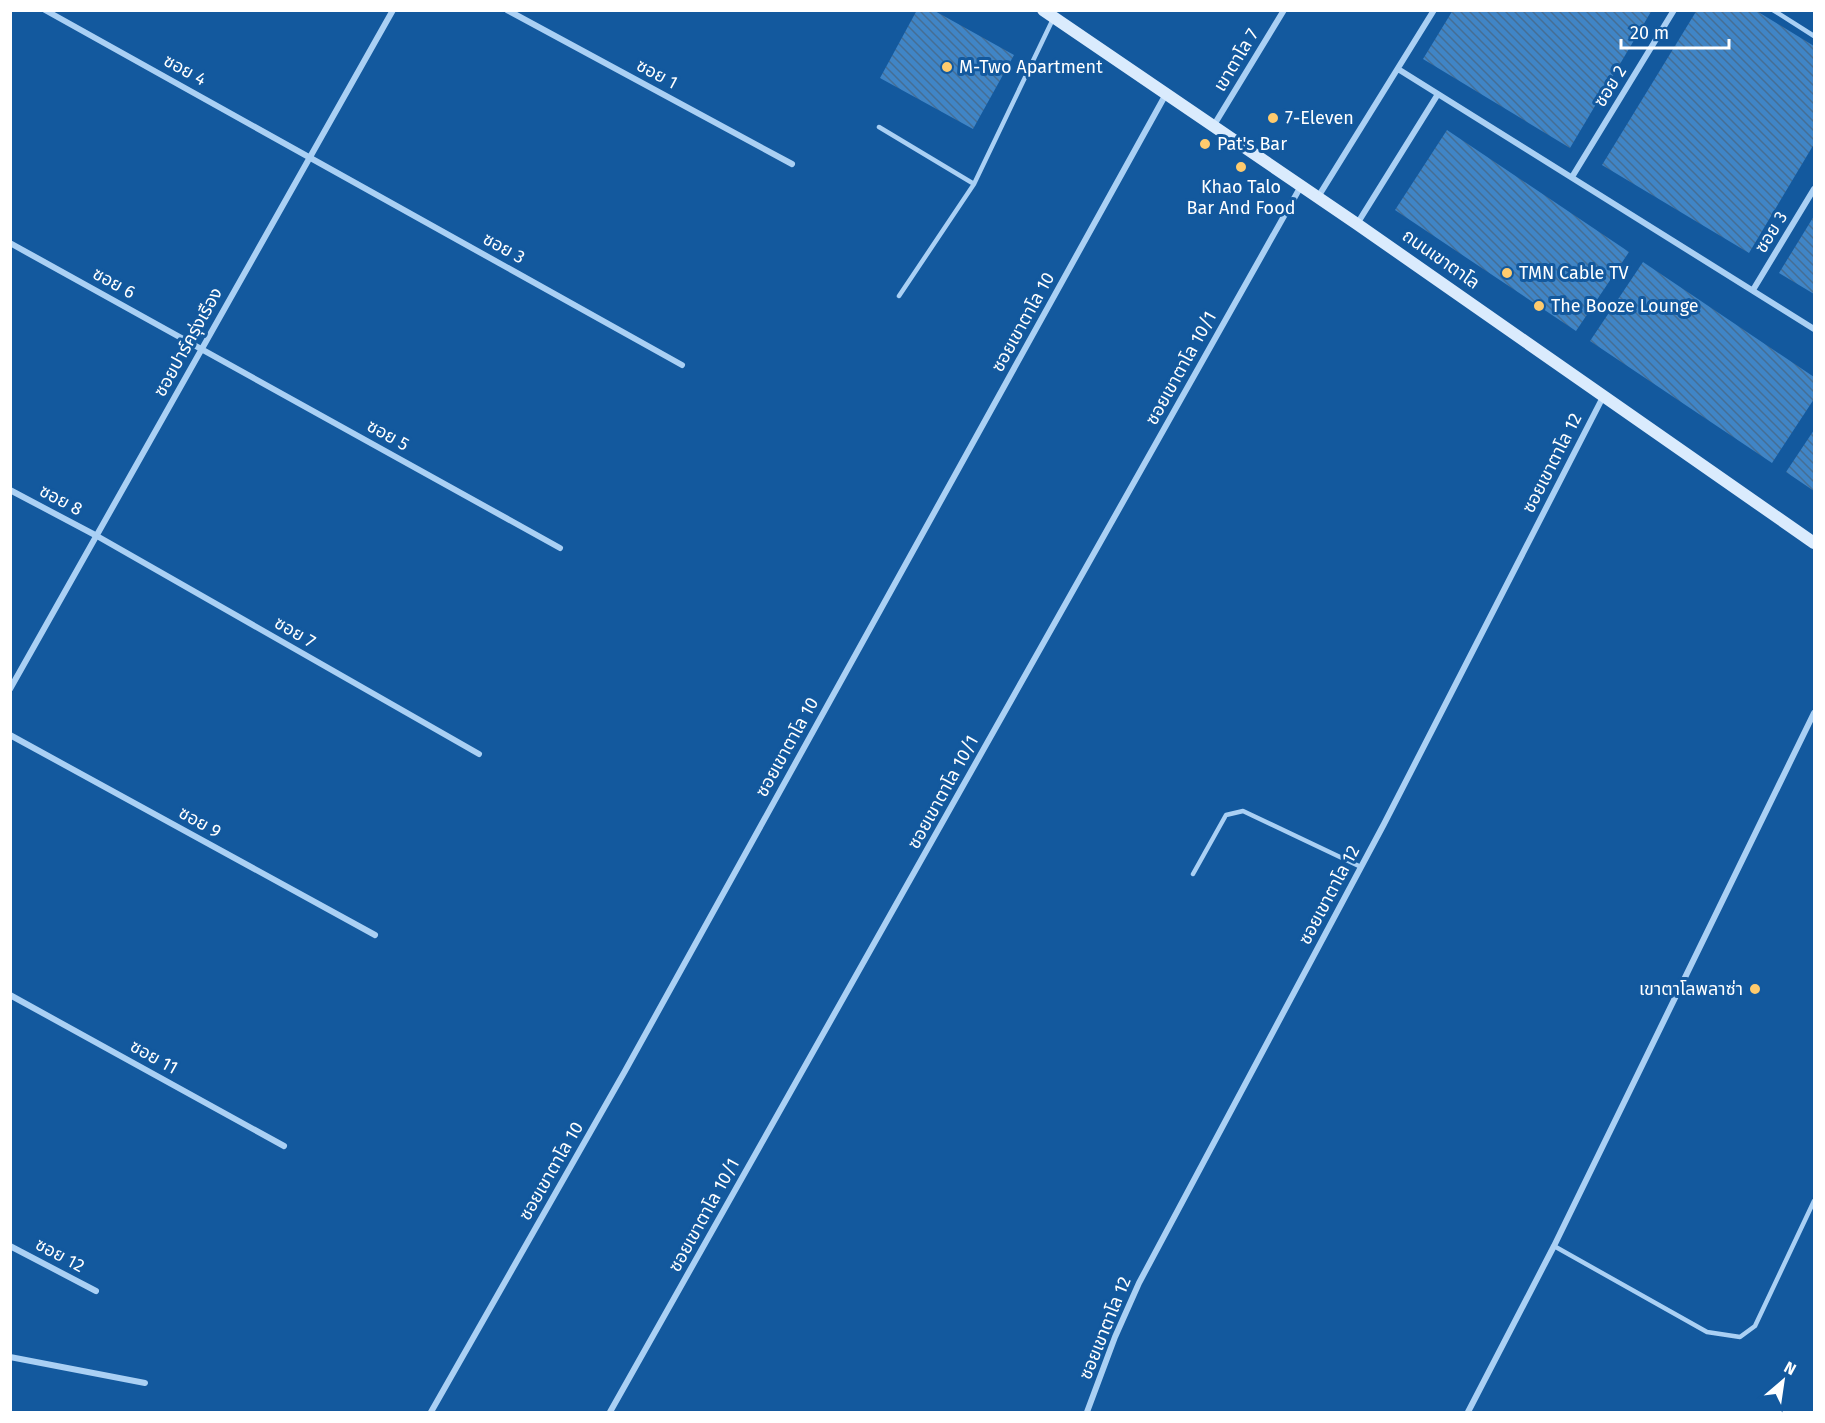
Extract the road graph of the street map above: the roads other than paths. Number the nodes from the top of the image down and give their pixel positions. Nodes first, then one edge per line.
1 (45, 10) edge
2 (393, 10) edge
3 (507, 10) edge
4 (1284, 10) edge
5 (1434, 10) edge
6 (1674, 10) edge
7 (1773, 10) edge
8 (1048, 14) edge
9 (1815, 36) edge
10 (1398, 69) junction
11 (1166, 94) junction
12 (1438, 94) junction
13 (1214, 125) junction
14 (879, 128) dead end
15 (310, 156) junction
16 (792, 164) dead end
17 (1572, 177) junction
18 (974, 184) junction
19 (1301, 186) junction
20 (1815, 189) edge
21 (1318, 197) junction
22 (1358, 224) junction
23 (10, 243) edge
24 (1753, 290) junction
25 (899, 296) dead end
26 (1815, 329) edge
27 (202, 348) junction
28 (682, 365) dead end
29 (1604, 394) junction
30 (10, 490) edge
31 (97, 536) junction
32 (1815, 543) edge
33 (560, 548) dead end
34 (10, 689) edge
35 (1815, 713) edge
36 (10, 735) edge
37 (479, 754) dead end
38 (1361, 867) junction
39 (1193, 874) dead end
40 (375, 935) dead end
41 (10, 995) edge
42 (284, 1146) dead end
43 (1815, 1201) edge
44 (10, 1246) edge
45 (1554, 1246) junction
46 (96, 1291) dead end
47 (10, 1357) edge
48 (145, 1383) dead end
49 (431, 1413) edge
50 (610, 1413) edge
51 (1087, 1413) edge
52 (1468, 1413) edge

1 - 15 street, ซอย 4
2 - 15 street, ซอยปาร์ครุ่งเรือง
3 - 16 street, ซอย 1
4 - 13 street, เขาตาโล 7
5 - 10 street
6 - 17 street, ซอย 2
7 - 9 lane
8 - 11 street, ถนนเขาตาโล
8 - 18 lane
10 - 12 street
10 - 21 street
11 - 13 street, ถนนเขาตาโล
11 - 49 street, ซอยเขาตาโล 10
12 - 17 street
12 - 22 street
13 - 19 street, ถนนเขาตาโล
14 - 18 lane
15 - 27 street, ซอยปาร์ครุ่งเรือง
15 - 28 street, ซอย 3
17 - 24 street
18 - 25 lane
19 - 21 street, ถนนเขาตาโล
19 - 50 street, ซอยเขาตาโล 10/1
20 - 24 street, ซอย 3
21 - 22 street, ถนนเขาตาโล
22 - 29 street, ถนนเขาตาโล
23 - 27 street, ซอย 6
24 - 26 street
27 - 31 street, ซอยปาร์ครุ่งเรือง
27 - 33 street, ซอย 5
29 - 32 street, ถนนเขาตาโล
29 - 38 street, ซอยเขาตาโล 12
30 - 31 street, ซอย 8
31 - 34 street, ซอยปาร์ครุ่งเรือง
31 - 37 street, ซอย 7
35 - 45 street
36 - 40 street, ซอย 9
38 - 39 lane
38 - 51 street, ซอยเขาตาโล 12
41 - 42 street, ซอย 11
43 - 45 lane
44 - 46 street, ซอย 12
45 - 52 street
47 - 48 street

